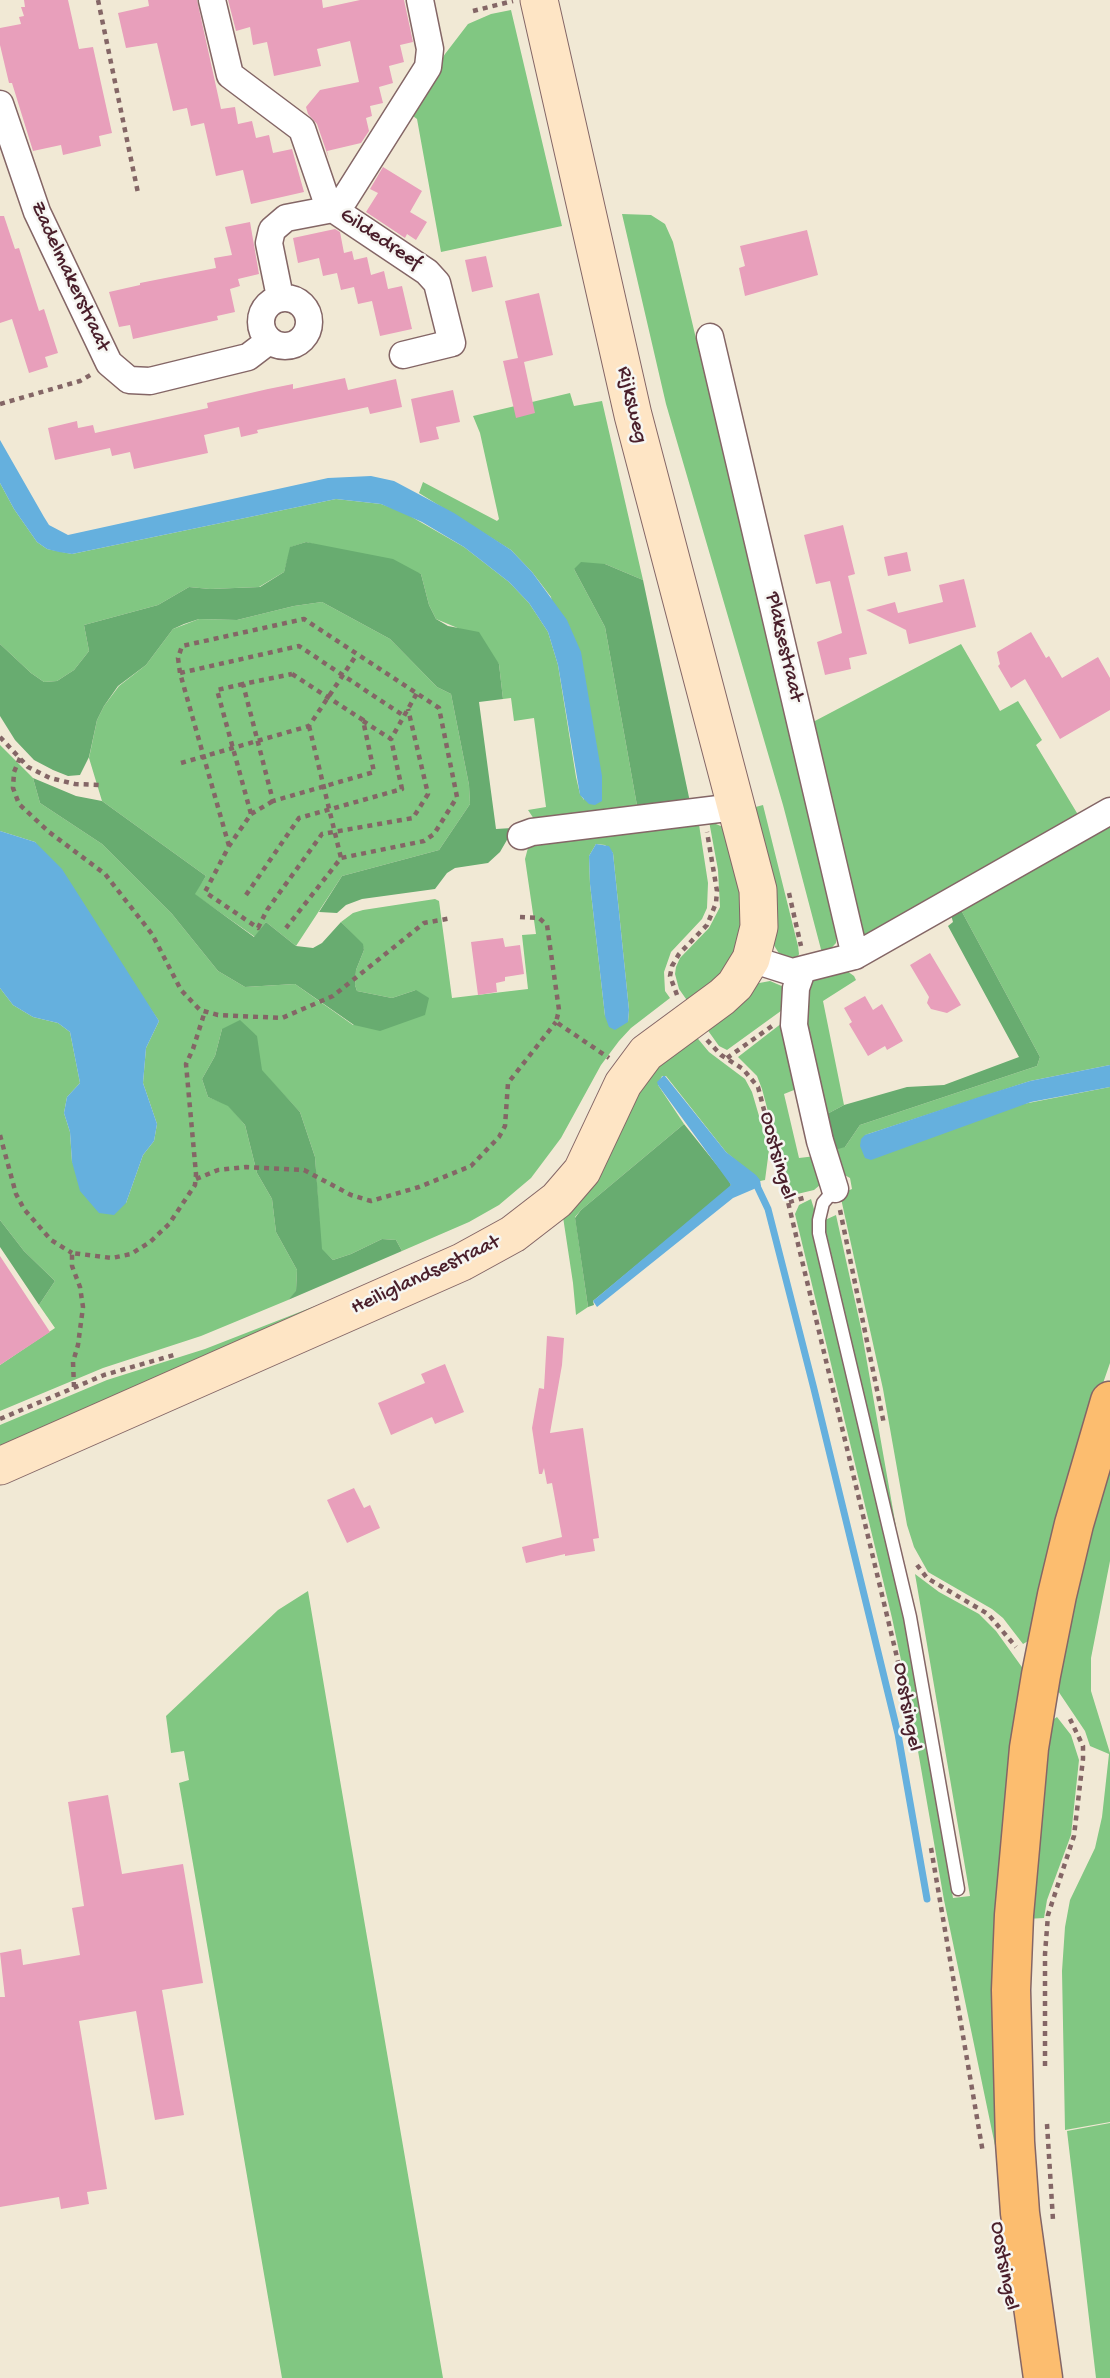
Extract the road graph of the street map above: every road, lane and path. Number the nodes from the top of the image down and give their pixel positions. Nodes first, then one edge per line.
1 (98, 0) edge
2 (212, 0) edge
3 (420, 0) edge
4 (515, 0) edge
5 (539, 0) edge
6 (473, 11) dead end
7 (0, 104) edge
8 (138, 193) dead end
9 (333, 209) junction
10 (280, 297) junction
11 (710, 337) dead end
12 (269, 341) junction
13 (404, 355) dead end
14 (109, 363) junction
15 (0, 404) edge
16 (357, 654) junction
17 (180, 673) junction
18 (342, 676) junction
19 (243, 684) junction
20 (417, 693) junction
21 (328, 698) junction
22 (408, 709) junction
23 (404, 716) junction
24 (363, 720) junction
25 (309, 726) junction
26 (0, 737) edge
27 (391, 739) junction
28 (257, 741) junction
29 (233, 748) junction
30 (204, 756) junction
31 (20, 758) junction
32 (181, 763) dead end
33 (100, 785) dead end
34 (323, 786) junction
35 (272, 801) junction
36 (735, 807) junction
37 (329, 810) junction
38 (1110, 811) edge
39 (251, 814) junction
40 (335, 832) junction
41 (520, 836) dead end
42 (229, 846) junction
43 (341, 858) junction
44 (246, 895) dead end
45 (520, 917) dead end
46 (452, 918) dead end
47 (286, 928) dead end
48 (855, 956) junction
49 (751, 959) junction
50 (802, 971) junction
51 (794, 1009) junction
52 (205, 1011) junction
53 (556, 1022) junction
54 (607, 1069) dead end
55 (0, 1135) edge
56 (196, 1179) junction
57 (835, 1189) junction
58 (72, 1253) junction
59 (181, 1353) dead end
60 (74, 1387) junction
61 (1110, 1401) edge
62 (0, 1419) edge
63 (885, 1429) dead end
64 (0, 1466) edge
65 (912, 1558) dead end
66 (1017, 1648) dead end
67 (902, 1680) dead end
68 (1070, 1719) dead end
69 (929, 1835) dead end
70 (958, 1889) dead end
71 (1045, 2069) dead end
72 (1047, 2121) dead end
73 (986, 2165) dead end
74 (1054, 2225) dead end
75 (1043, 2378) edge

1 - 8 path
2 - 9 street, Gildedreef
3 - 9 street
4 - 6 path
5 - 36 street, Rijksweg
7 - 14 street, Zadelmakerstraat
9 - 10 street
9 - 13 street, Gildedreef
10 - 12 street
10 - 12 street, Zadelmakerstraat
11 - 48 street, Plaksestraat
12 - 14 street, Zadelmakerstraat
14 - 15 path
16 - 17 path
16 - 18 path
16 - 20 path
17 - 18 path
17 - 30 path
18 - 21 path
18 - 23 path
19 - 21 path
19 - 28 path
19 - 29 path
20 - 22 path
20 - 43 path
21 - 24 path
21 - 25 path
22 - 23 path
22 - 40 path
23 - 27 path
24 - 27 path
24 - 34 path
25 - 28 path
25 - 34 path
26 - 31 path
27 - 37 path
28 - 29 path
28 - 35 path
29 - 30 path
29 - 39 path
30 - 32 path
30 - 42 path
31 - 33 path
31 - 52 path
34 - 35 path
34 - 37 path
35 - 39 path
36 - 41 street
36 - 49 street, Rijksweg
37 - 40 path
37 - 44 path
38 - 48 street
39 - 42 path
40 - 42 path
40 - 43 path
43 - 47 path
45 - 53 path
46 - 52 path
48 - 50 street
49 - 50 street
49 - 64 street, Heiliglandsestraat
50 - 51 street
51 - 57 street
51 - 67 path, Oostsingel
52 - 56 path
53 - 54 path
53 - 56 path
55 - 58 path
56 - 58 path
57 - 63 path
57 - 70 lane
58 - 60 path
59 - 60 path
60 - 62 path
61 - 75 main road, Oostsingel
65 - 66 path
68 - 71 path
69 - 73 path
72 - 74 path

